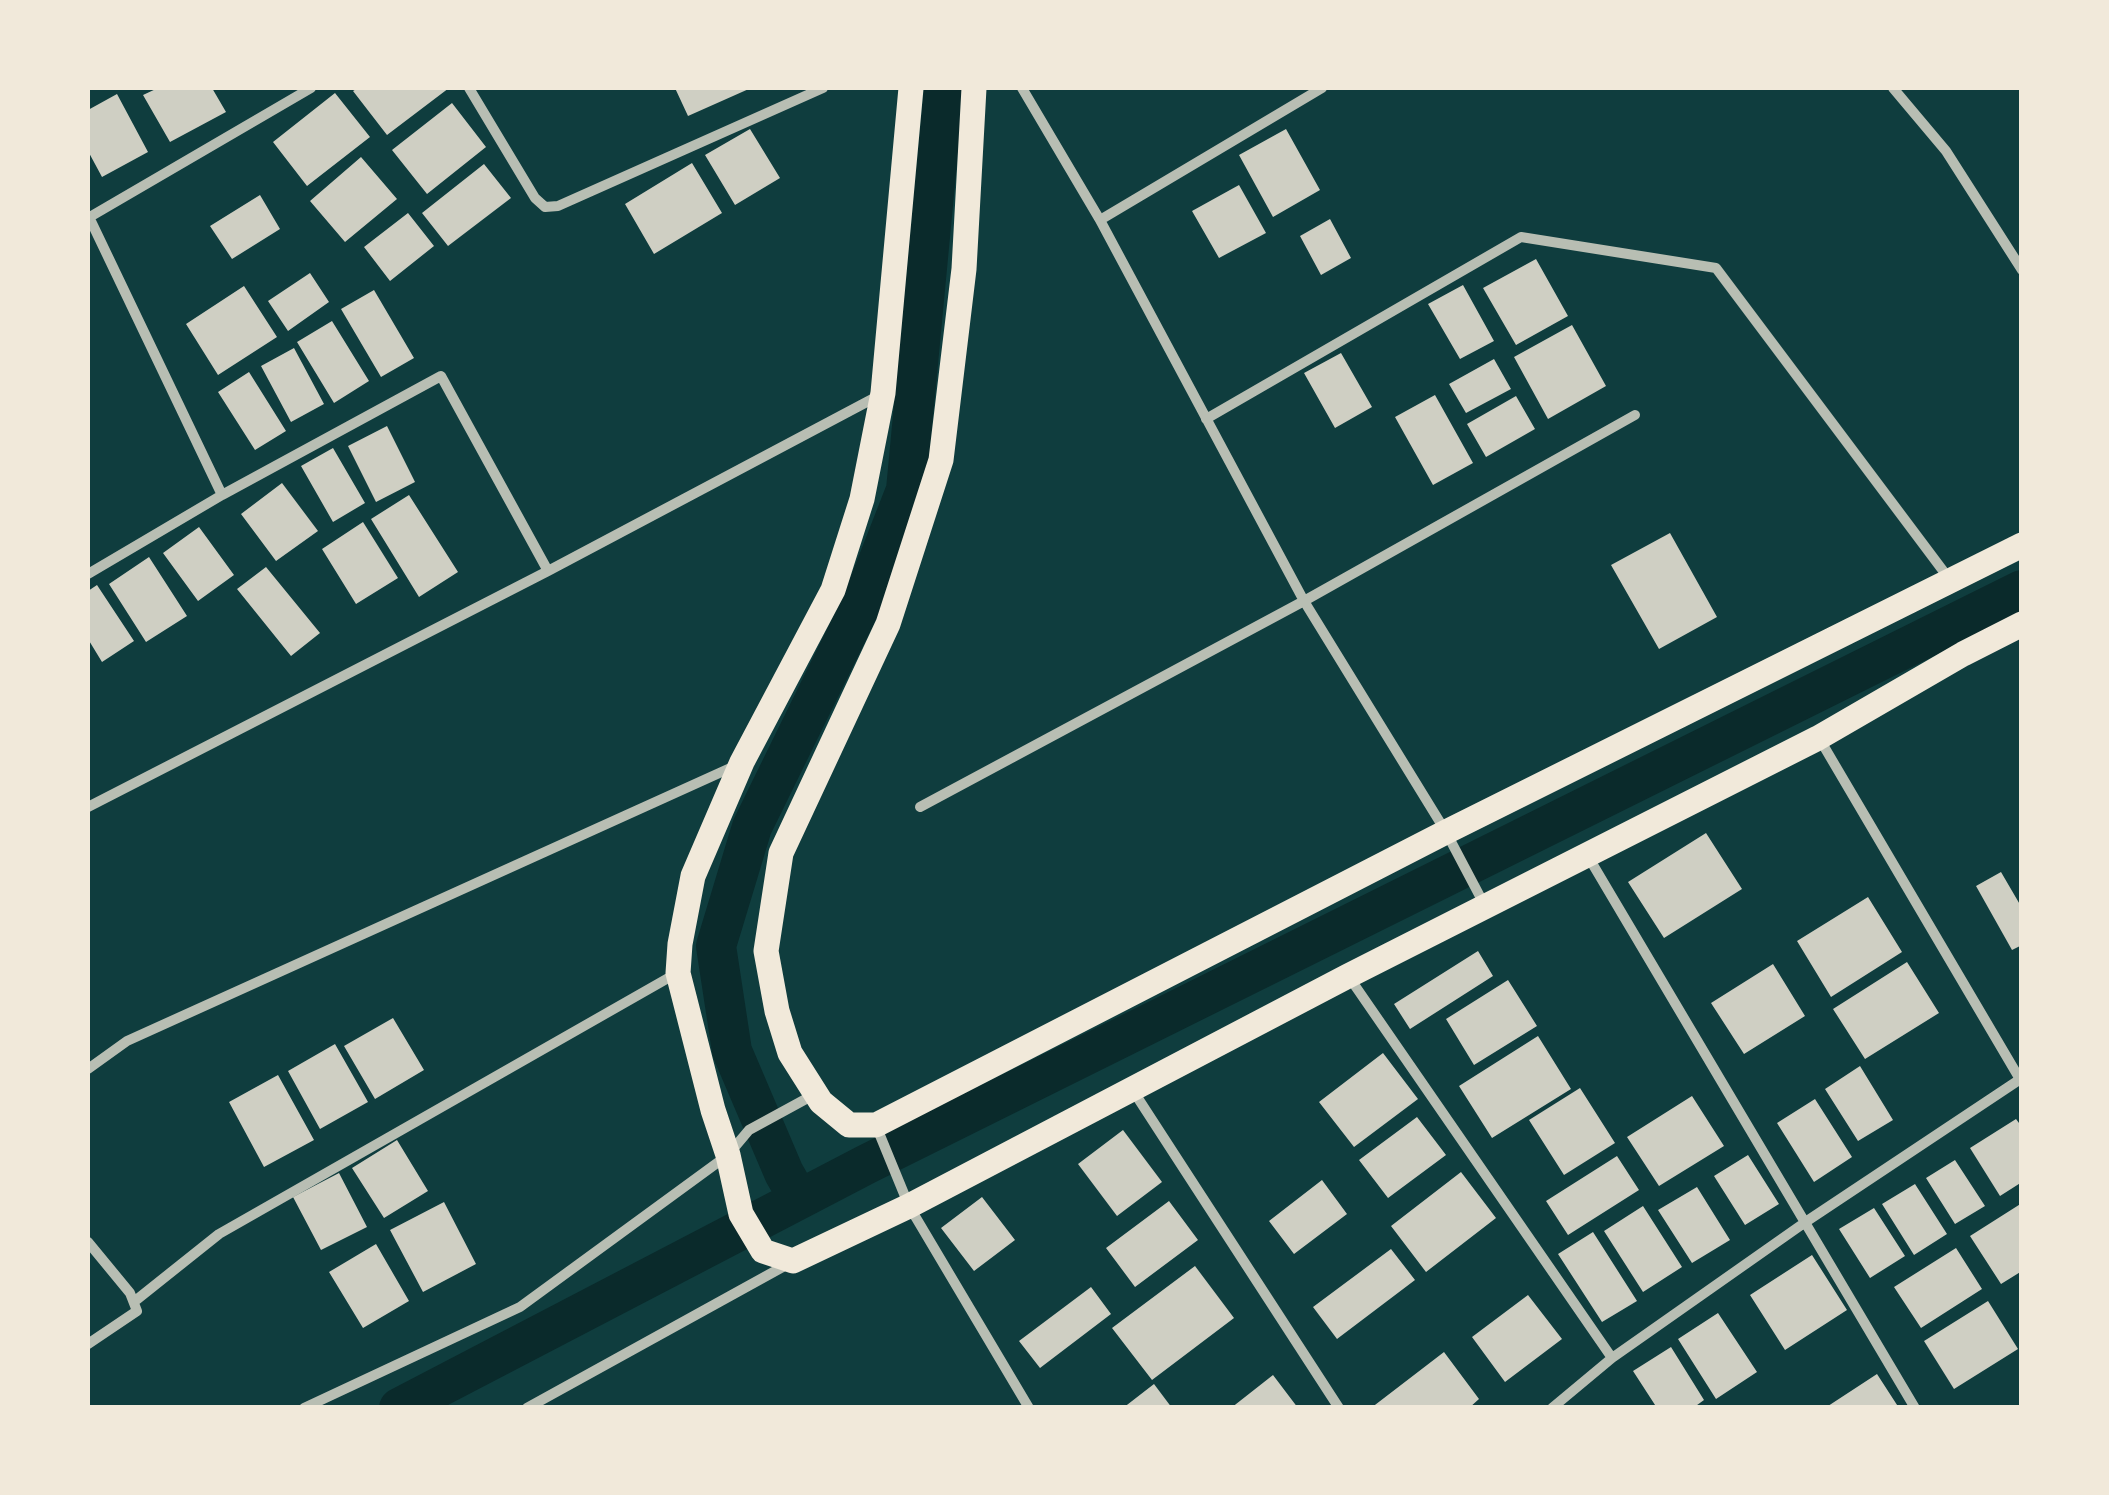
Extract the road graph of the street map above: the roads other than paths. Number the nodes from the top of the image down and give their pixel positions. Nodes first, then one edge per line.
1 (312, 88) edge
2 (468, 88) edge
3 (822, 88) edge
4 (911, 88) edge
5 (974, 88) edge
6 (1022, 88) edge
7 (1322, 88) edge
8 (1893, 88) edge
9 (88, 218) edge
10 (1100, 220) junction
11 (2022, 270) edge
12 (883, 393) junction
13 (1635, 416) dead end
14 (1206, 419) junction
15 (222, 496) junction
16 (2022, 545) edge
17 (548, 571) junction
18 (88, 574) edge
19 (1951, 581) junction
20 (1304, 602) junction
21 (2022, 624) edge
22 (1818, 738) junction
23 (742, 762) junction
24 (88, 807) edge
25 (920, 807) dead end
26 (1451, 840) junction
27 (1588, 857) junction
28 (1482, 900) junction
29 (678, 973) junction
30 (1348, 976) junction
31 (88, 1069) edge
32 (2021, 1079) edge
33 (1131, 1088) junction
34 (816, 1094) junction
35 (880, 1134) junction
36 (728, 1155) junction
37 (909, 1206) junction
38 (1807, 1222) junction
39 (88, 1242) edge
40 (793, 1261) junction
41 (135, 1301) junction
42 (88, 1344) edge
43 (1612, 1358) junction
44 (532, 1406) edge
45 (304, 1408) edge
46 (1029, 1408) edge
47 (1339, 1408) edge
48 (1552, 1408) edge
49 (1915, 1408) edge

1 - 9 street
2 - 3 street
4 - 12 main road
5 - 34 main road
6 - 10 street
7 - 10 street
8 - 11 street
9 - 15 street
10 - 14 street
12 - 17 street
12 - 23 main road
13 - 20 street
14 - 19 street
14 - 20 street
15 - 17 street
15 - 18 street
16 - 19 main road
17 - 24 street
19 - 26 main road
20 - 25 street
20 - 26 street
21 - 22 main road
22 - 27 main road
22 - 32 street
23 - 29 main road
23 - 31 street
26 - 28 street
26 - 35 main road
27 - 28 main road
27 - 38 street
28 - 30 main road
29 - 36 main road
29 - 41 street
30 - 33 main road
30 - 43 street
32 - 38 street
33 - 37 main road
33 - 47 street
34 - 35 main road
34 - 36 street
35 - 37 street
36 - 40 main road
36 - 45 street
37 - 40 main road
37 - 46 street
38 - 43 street
38 - 49 street
39 - 41 street
40 - 44 street
41 - 42 street
43 - 48 street

